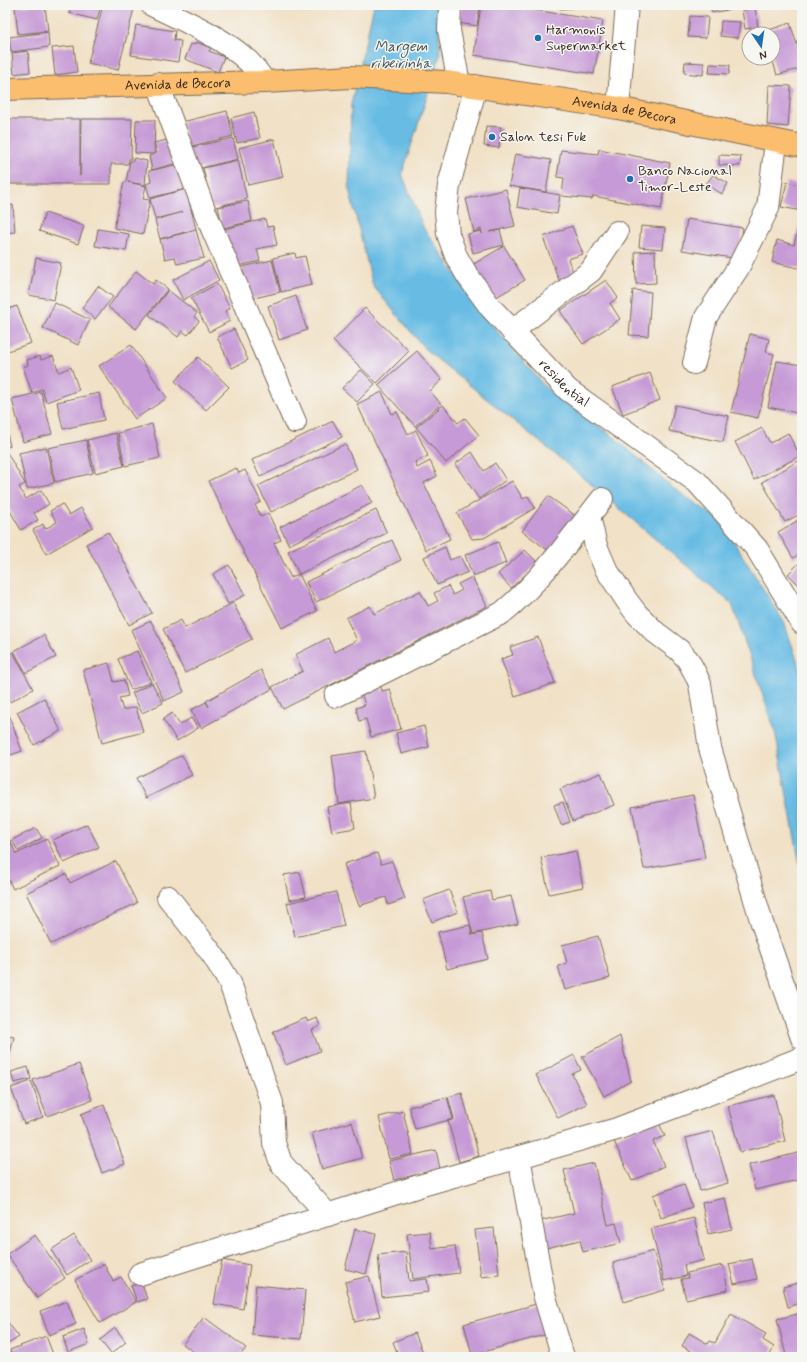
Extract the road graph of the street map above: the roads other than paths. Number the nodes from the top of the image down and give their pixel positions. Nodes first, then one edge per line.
1 (152, 5) edge
2 (450, 5) edge
3 (626, 5) edge
4 (265, 82) junction
5 (158, 84) junction
6 (460, 84) junction
7 (5, 89) edge
8 (618, 108) junction
9 (776, 142) junction
10 (802, 146) edge
11 (617, 232) dead end
12 (512, 331) junction
13 (694, 363) dead end
14 (296, 422) dead end
15 (802, 622) edge
16 (336, 696) dead end
17 (168, 897) dead end
18 (802, 1038) edge
19 (802, 1058) edge
20 (519, 1157) junction
21 (328, 1215) junction
22 (140, 1274) dead end
23 (563, 1357) edge

1 - 4 street
2 - 6 street
3 - 8 street
4 - 5 main road, Avenida de Becora
4 - 6 main road, Avenida de Becora
5 - 7 main road, Avenida de Becora
5 - 14 street
6 - 8 main road, Avenida de Becora
6 - 12 street, residential
8 - 9 main road, Avenida de Becora
9 - 10 main road, Avenida de Becora
9 - 13 street
11 - 12 street
12 - 15 street, residential
16 - 18 street
17 - 21 street
19 - 20 street
20 - 21 street
20 - 23 street
21 - 22 street

